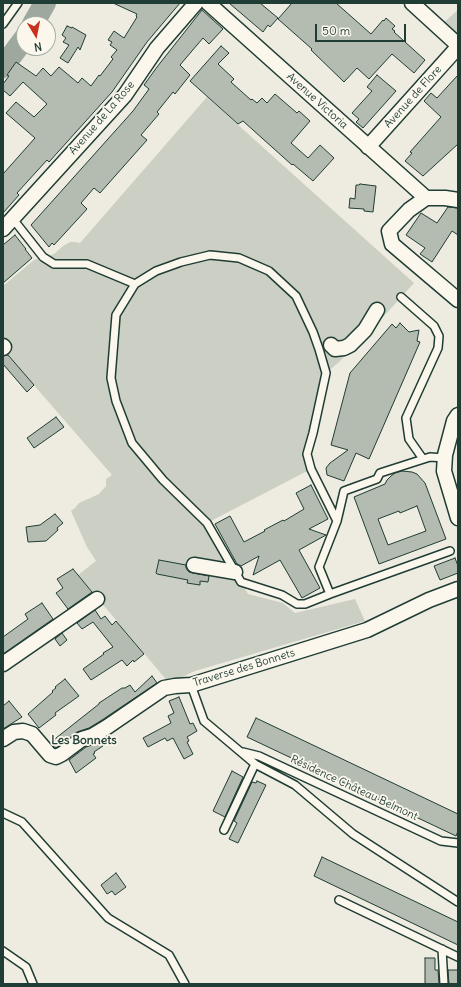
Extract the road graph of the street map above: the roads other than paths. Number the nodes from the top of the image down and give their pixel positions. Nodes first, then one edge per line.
1 (18, 3) edge
2 (196, 3) edge
3 (208, 3) edge
4 (412, 3) edge
5 (3, 24) edge
6 (458, 46) edge
7 (368, 147) junction
8 (426, 198) junction
9 (458, 200) edge
10 (8, 224) edge
11 (135, 284) junction
12 (401, 297) dead end
13 (458, 300) edge
14 (377, 310) dead end
15 (331, 345) dead end
16 (458, 415) edge
17 (449, 455) edge
18 (423, 459) junction
19 (458, 518) edge
20 (338, 521) junction
21 (450, 551) dead end
22 (194, 565) dead end
23 (235, 572) junction
24 (458, 590) edge
25 (330, 594) junction
26 (97, 599) dead end
27 (3, 664) edge
28 (191, 685) junction
29 (3, 740) edge
30 (240, 752) junction
31 (255, 764) junction
32 (3, 813) edge
33 (224, 830) dead end
34 (458, 843) edge
35 (339, 900) dead end
36 (458, 902) edge
37 (442, 949) junction
38 (3, 950) edge
39 (458, 957) edge
40 (33, 984) edge
41 (185, 984) edge
42 (444, 984) edge

1 - 5 lane
2 - 10 street, Avenue de La Rose
3 - 7 street, Avenue Victoria
4 - 6 street
6 - 7 street, Avenue de Flore
7 - 8 street, Avenue Victoria
8 - 9 street
8 - 13 street
10 - 11 lane
11 - 20 lane
11 - 23 lane
12 - 18 lane
14 - 15 street
16 - 17 street
17 - 18 lane
17 - 19 street
18 - 20 lane
20 - 25 lane
21 - 25 lane
22 - 23 street
23 - 25 lane
24 - 28 street, Traverse des Bonnets
26 - 27 street
28 - 29 street, Traverse des Bonnets
28 - 30 lane, Résidence Château Belmont
30 - 31 lane, Résidence Château Belmont
30 - 34 lane, Résidence Château Belmont
31 - 33 lane
31 - 36 lane, Résidence Château Belmont
32 - 41 lane
35 - 37 lane
37 - 39 lane
37 - 42 lane
38 - 40 lane

